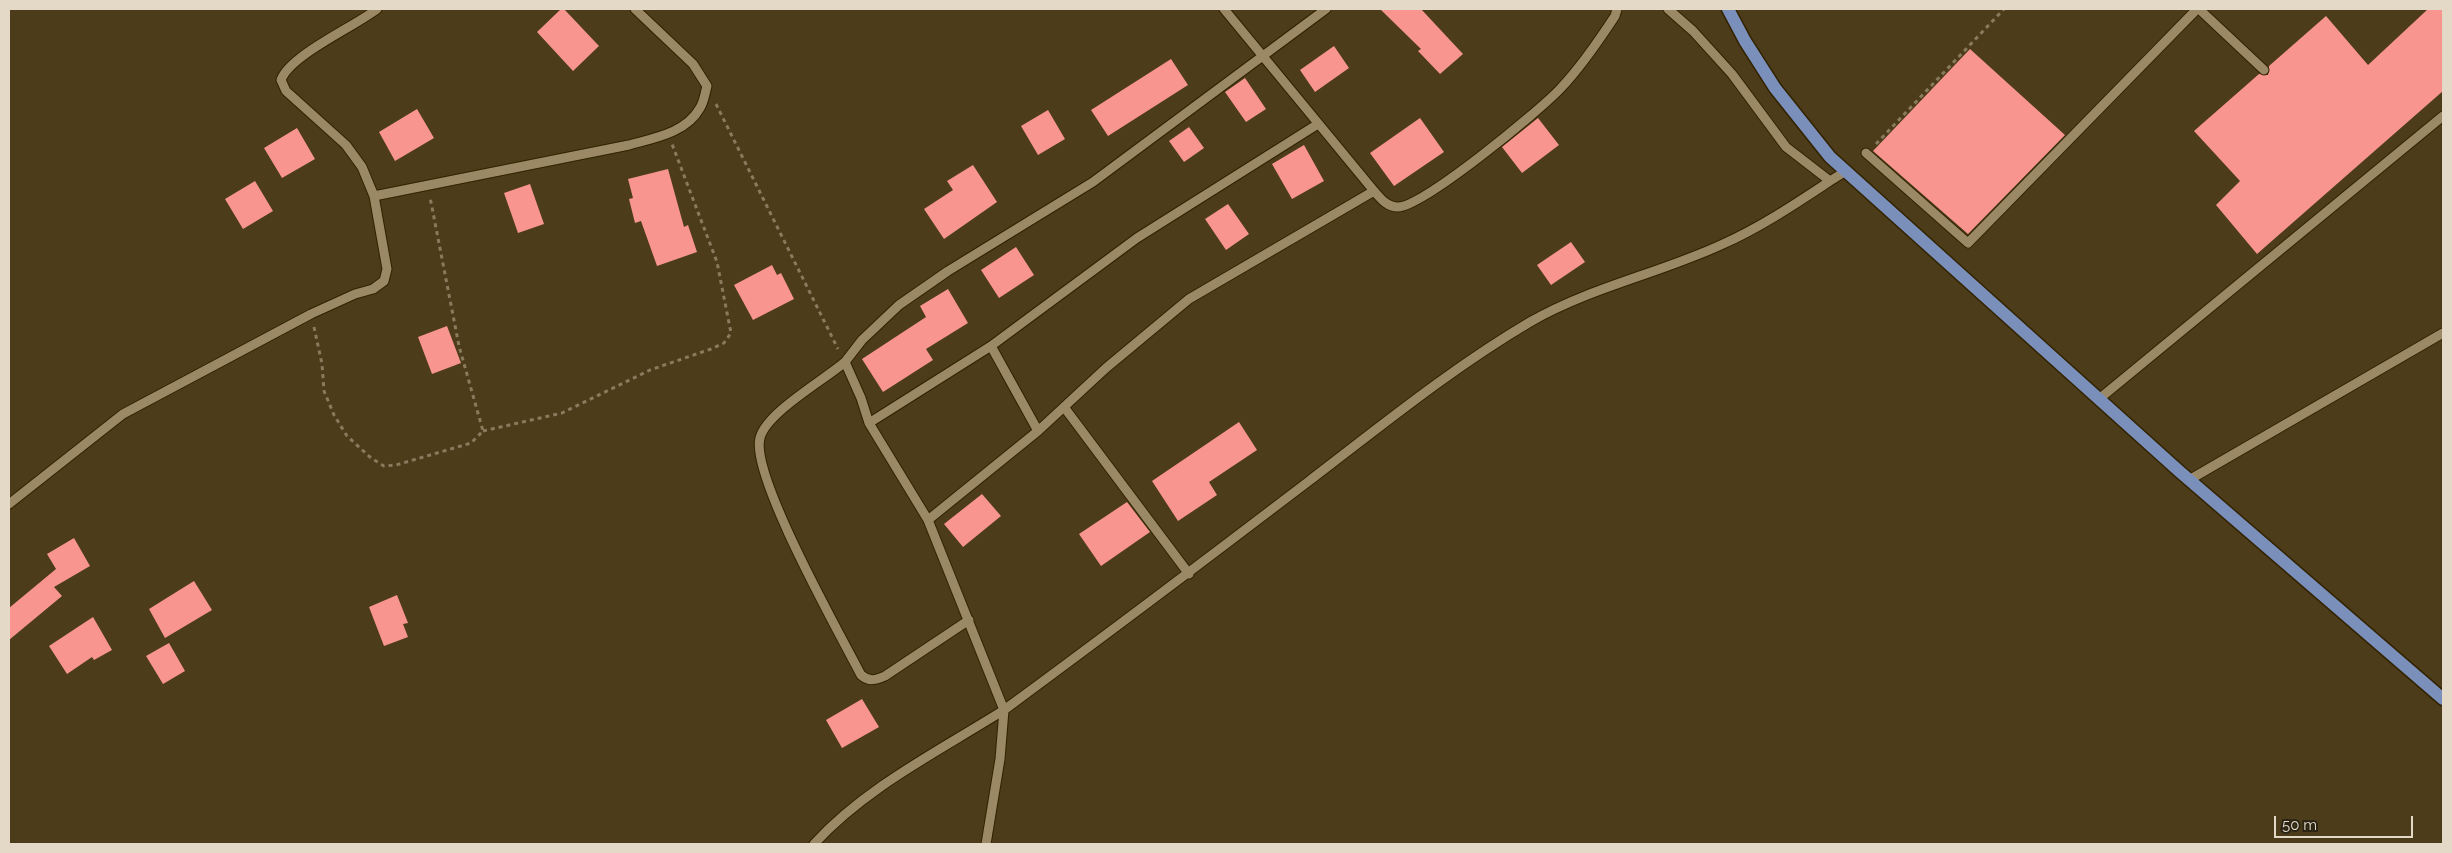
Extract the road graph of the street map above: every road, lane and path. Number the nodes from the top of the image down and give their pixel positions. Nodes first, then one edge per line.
1 (377, 9) edge
2 (635, 9) edge
3 (1224, 9) edge
4 (1326, 9) edge
5 (1617, 9) edge
6 (1668, 9) edge
7 (1728, 9) edge
8 (2004, 9) edge
9 (2198, 9) edge
10 (1263, 57) junction
11 (2264, 70) dead end
12 (707, 86) junction
13 (2443, 116) edge
14 (1318, 124) junction
15 (668, 134) junction
16 (1866, 153) joint
17 (1846, 171) junction
18 (1830, 181) junction
19 (427, 184) junction
20 (1374, 191) junction
21 (374, 196) junction
22 (311, 314) junction
23 (2443, 333) edge
24 (991, 346) junction
25 (844, 362) junction
26 (2099, 399) junction
27 (1064, 407) junction
28 (869, 423) junction
29 (483, 431) junction
30 (1038, 431) junction
31 (2189, 480) junction
32 (9, 504) edge
33 (928, 520) junction
34 (1190, 574) junction
35 (969, 620) junction
36 (2443, 699) edge
37 (1004, 710) junction
38 (814, 844) edge
39 (986, 844) edge

1 - 21 street
2 - 12 street
3 - 10 street
4 - 10 street
5 - 20 street
6 - 18 street
7 - 17 main road
8 - 16 path
9 - 11 street
9 - 16 street
10 - 14 street
10 - 25 street
12 - 15 street
12 - 25 path
13 - 26 street
14 - 20 street
14 - 24 street
15 - 19 street
15 - 29 path
17 - 18 street
17 - 26 main road
18 - 34 street
19 - 21 street
19 - 29 path
20 - 27 street
21 - 22 street
22 - 29 path
22 - 32 street
23 - 31 street
24 - 28 street
24 - 30 street
25 - 28 street
25 - 35 street
26 - 31 main road
27 - 30 street
27 - 34 street
28 - 33 street
30 - 33 street
31 - 36 main road
33 - 35 street
34 - 37 street
35 - 37 street
37 - 38 street
37 - 39 street

